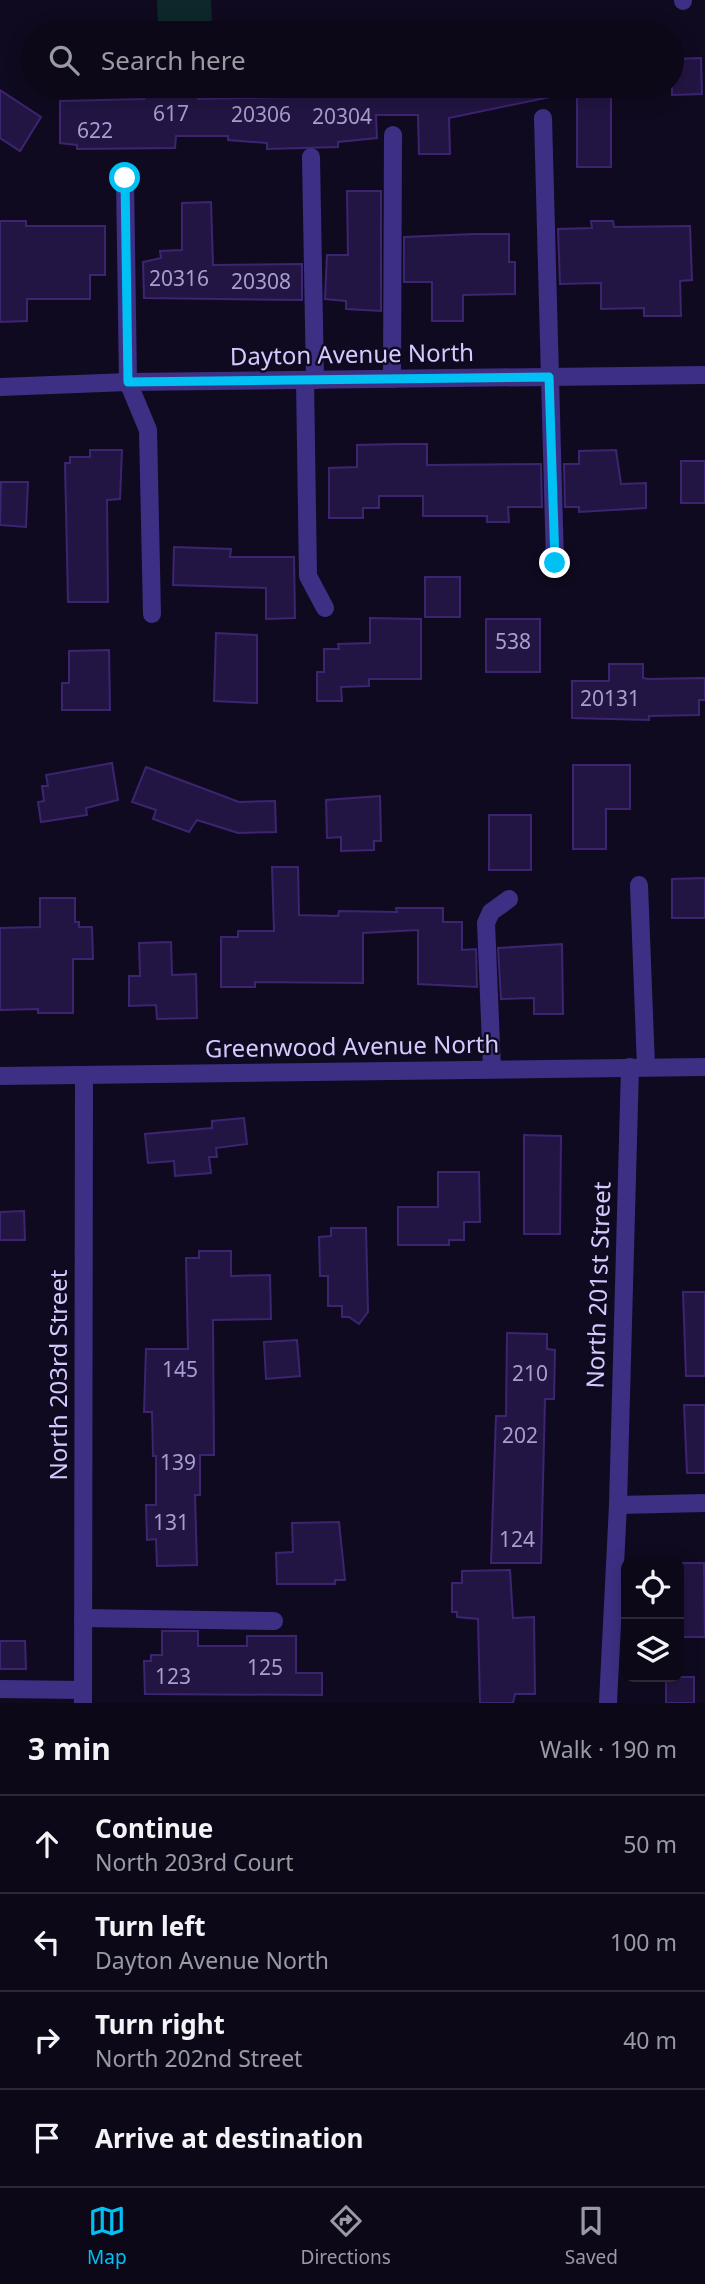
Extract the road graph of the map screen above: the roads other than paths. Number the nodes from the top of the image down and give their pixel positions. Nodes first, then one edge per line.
1 (543, 118) dead end
2 (393, 135) dead end
3 (311, 157) dead end
4 (125, 178) dead end
5 (705, 374) edge
6 (549, 377) junction
7 (392, 379) junction
8 (310, 380) junction
9 (128, 382) junction
10 (0, 387) edge
11 (555, 563) dead end
12 (325, 608) dead end
13 (152, 614) dead end
14 (639, 885) dead end
15 (509, 899) dead end
16 (638, 1067) junction
17 (705, 1067) edge
18 (492, 1069) junction
19 (84, 1075) junction
20 (0, 1076) edge
21 (705, 1503) edge
22 (618, 1505) junction
23 (83, 1618) junction
24 (274, 1621) dead end
25 (0, 1689) edge
26 (83, 1689) edge
27 (608, 1703) edge

1 - 6 street
2 - 7 street
3 - 8 street
4 - 9 street
5 - 6 street, Dayton Avenue North
6 - 7 street, Dayton Avenue North
6 - 11 street
7 - 8 street, Dayton Avenue North
8 - 9 street, Dayton Avenue North
8 - 12 street
9 - 10 street, Dayton Avenue North
9 - 13 street
14 - 16 street, North 201st Street
15 - 18 street
16 - 17 street, Greenwood Avenue North
16 - 18 street, Greenwood Avenue North
16 - 22 street, North 201st Street
18 - 19 street, Greenwood Avenue North
19 - 20 street, Greenwood Avenue North
19 - 23 street, North 203rd Street
21 - 22 street
22 - 27 street, North 201st Street
23 - 24 street
23 - 26 street, North 203rd Street
25 - 26 street

